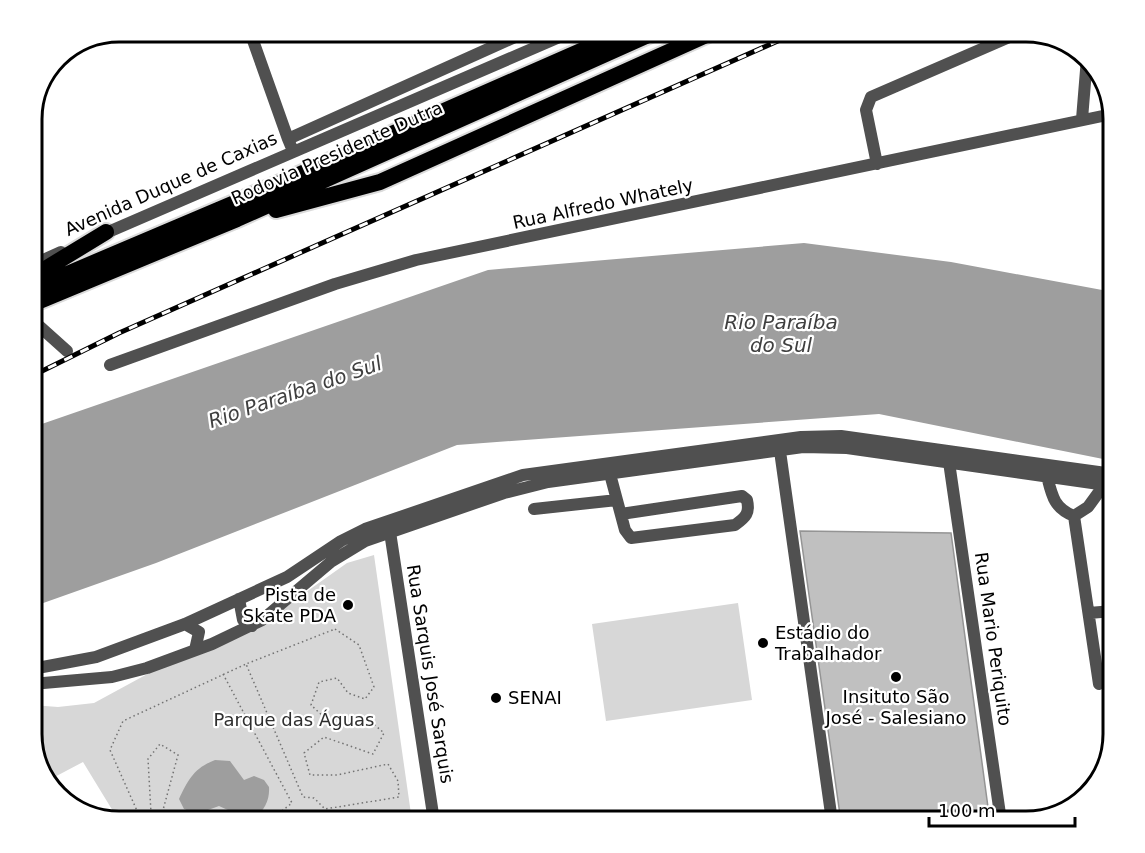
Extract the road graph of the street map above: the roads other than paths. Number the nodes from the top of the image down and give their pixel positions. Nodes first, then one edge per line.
1 (254, 42) edge
2 (505, 42) edge
3 (546, 42) edge
4 (601, 42) edge
5 (633, 42) edge
6 (688, 42) edge
7 (998, 42) edge
8 (1086, 71) edge
9 (1103, 116) edge
10 (1082, 119) junction
11 (290, 145) junction
12 (876, 164) junction
13 (237, 219) junction
14 (106, 232) junction
15 (42, 261) edge
16 (42, 271) edge
17 (42, 285) edge
18 (42, 300) edge
19 (42, 329) edge
20 (67, 351) dead end
21 (110, 365) dead end
22 (779, 445) junction
23 (949, 462) junction
24 (1103, 473) edge
25 (610, 474) junction
26 (1047, 476) junction
27 (1103, 485) edge
28 (1103, 492) edge
29 (617, 500) junction
30 (534, 509) dead end
31 (621, 514) junction
32 (1074, 516) junction
33 (390, 532) junction
34 (239, 599) junction
35 (1103, 612) edge
36 (1089, 613) junction
37 (185, 624) junction
38 (252, 626) junction
39 (195, 650) junction
40 (42, 667) edge
41 (42, 683) edge
42 (1099, 684) dead end
43 (432, 811) edge
44 (830, 811) edge
45 (999, 811) edge

1 - 11 street
2 - 11 street, Avenida Duque de Caxias
3 - 11 street, Avenida Duque de Caxias
4 - 17 highway, Rodovia Presidente Dutra
5 - 13 highway, Rodovia Presidente Dutra
6 - 13 highway
7 - 12 street
8 - 10 street
9 - 10 street, Rua Alfredo Whately
10 - 12 street, Rua Alfredo Whately
11 - 14 street, Avenida Duque de Caxias
12 - 21 street, Rua Alfredo Whately
13 - 18 highway, Rodovia Presidente Dutra
14 - 15 street, Avenida Duque de Caxias
14 - 16 highway
19 - 20 street
22 - 23 street
22 - 24 street
22 - 25 street
22 - 34 street
22 - 44 street
23 - 26 street
23 - 45 street, Rua Mario Periquito
25 - 29 street
25 - 33 street
26 - 27 street
26 - 32 street
28 - 32 street
29 - 30 street
29 - 31 street
31 - 31 street
32 - 36 street
33 - 38 street
33 - 43 street, Rua Sarquis José Sarquis
34 - 37 street
34 - 38 street
35 - 36 street
36 - 42 street
37 - 39 street
37 - 40 street
38 - 39 street
39 - 41 street

